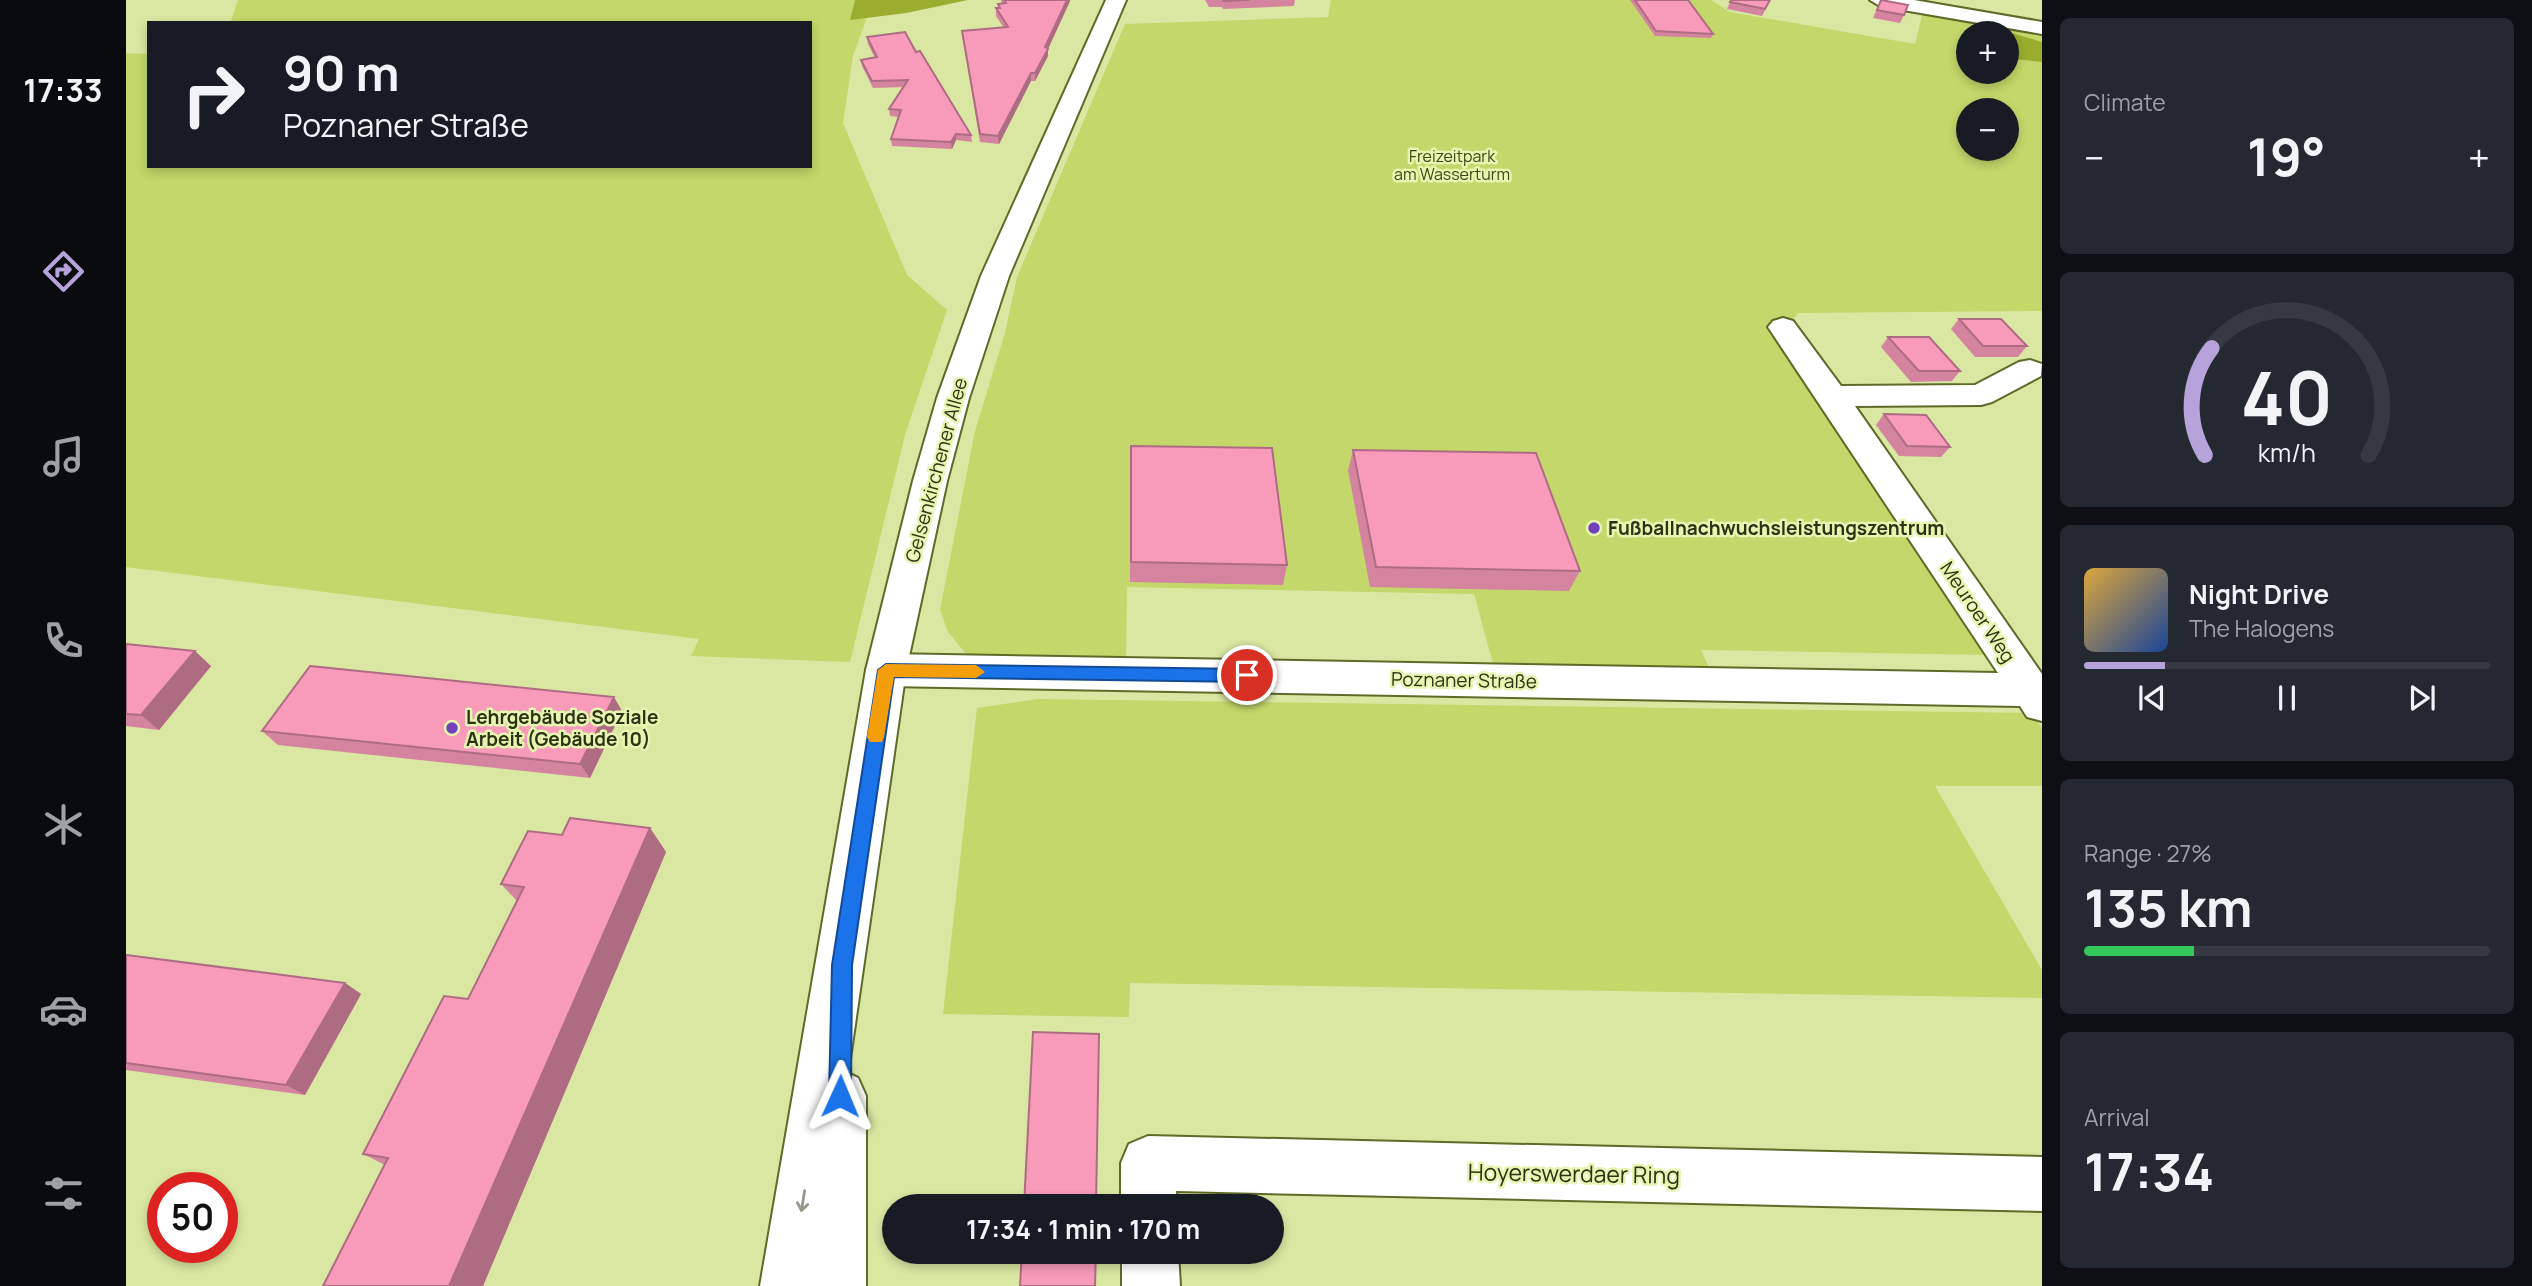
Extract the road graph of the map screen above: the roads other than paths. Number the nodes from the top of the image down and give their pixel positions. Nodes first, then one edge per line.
1 (1116, 0) edge
2 (1880, 0) edge
3 (2042, 28) edge
4 (1783, 327) dead end
5 (2030, 369) dead end
6 (1832, 396) junction
7 (886, 670) junction
8 (2038, 695) edge
9 (842, 965) junction
10 (2042, 1184) edge
11 (1149, 1194) edge
12 (1150, 1264) edge
13 (789, 1286) edge
14 (837, 1286) edge
15 (1151, 1286) edge

1 - 7 main road, Gelsenkirchener Allee
2 - 3 main road
4 - 6 main road, Meuroer Weg
5 - 6 main road
6 - 8 main road, Meuroer Weg
7 - 8 main road, Poznaner Straße
7 - 9 main road, Gelsenkirchener Allee
9 -> 13 main road, Gelsenkirchener Allee
9 - 14 main road, Gelsenkirchener Allee
10 - 11 main road, Hoyerswerdaer Ring
12 - 15 main road

